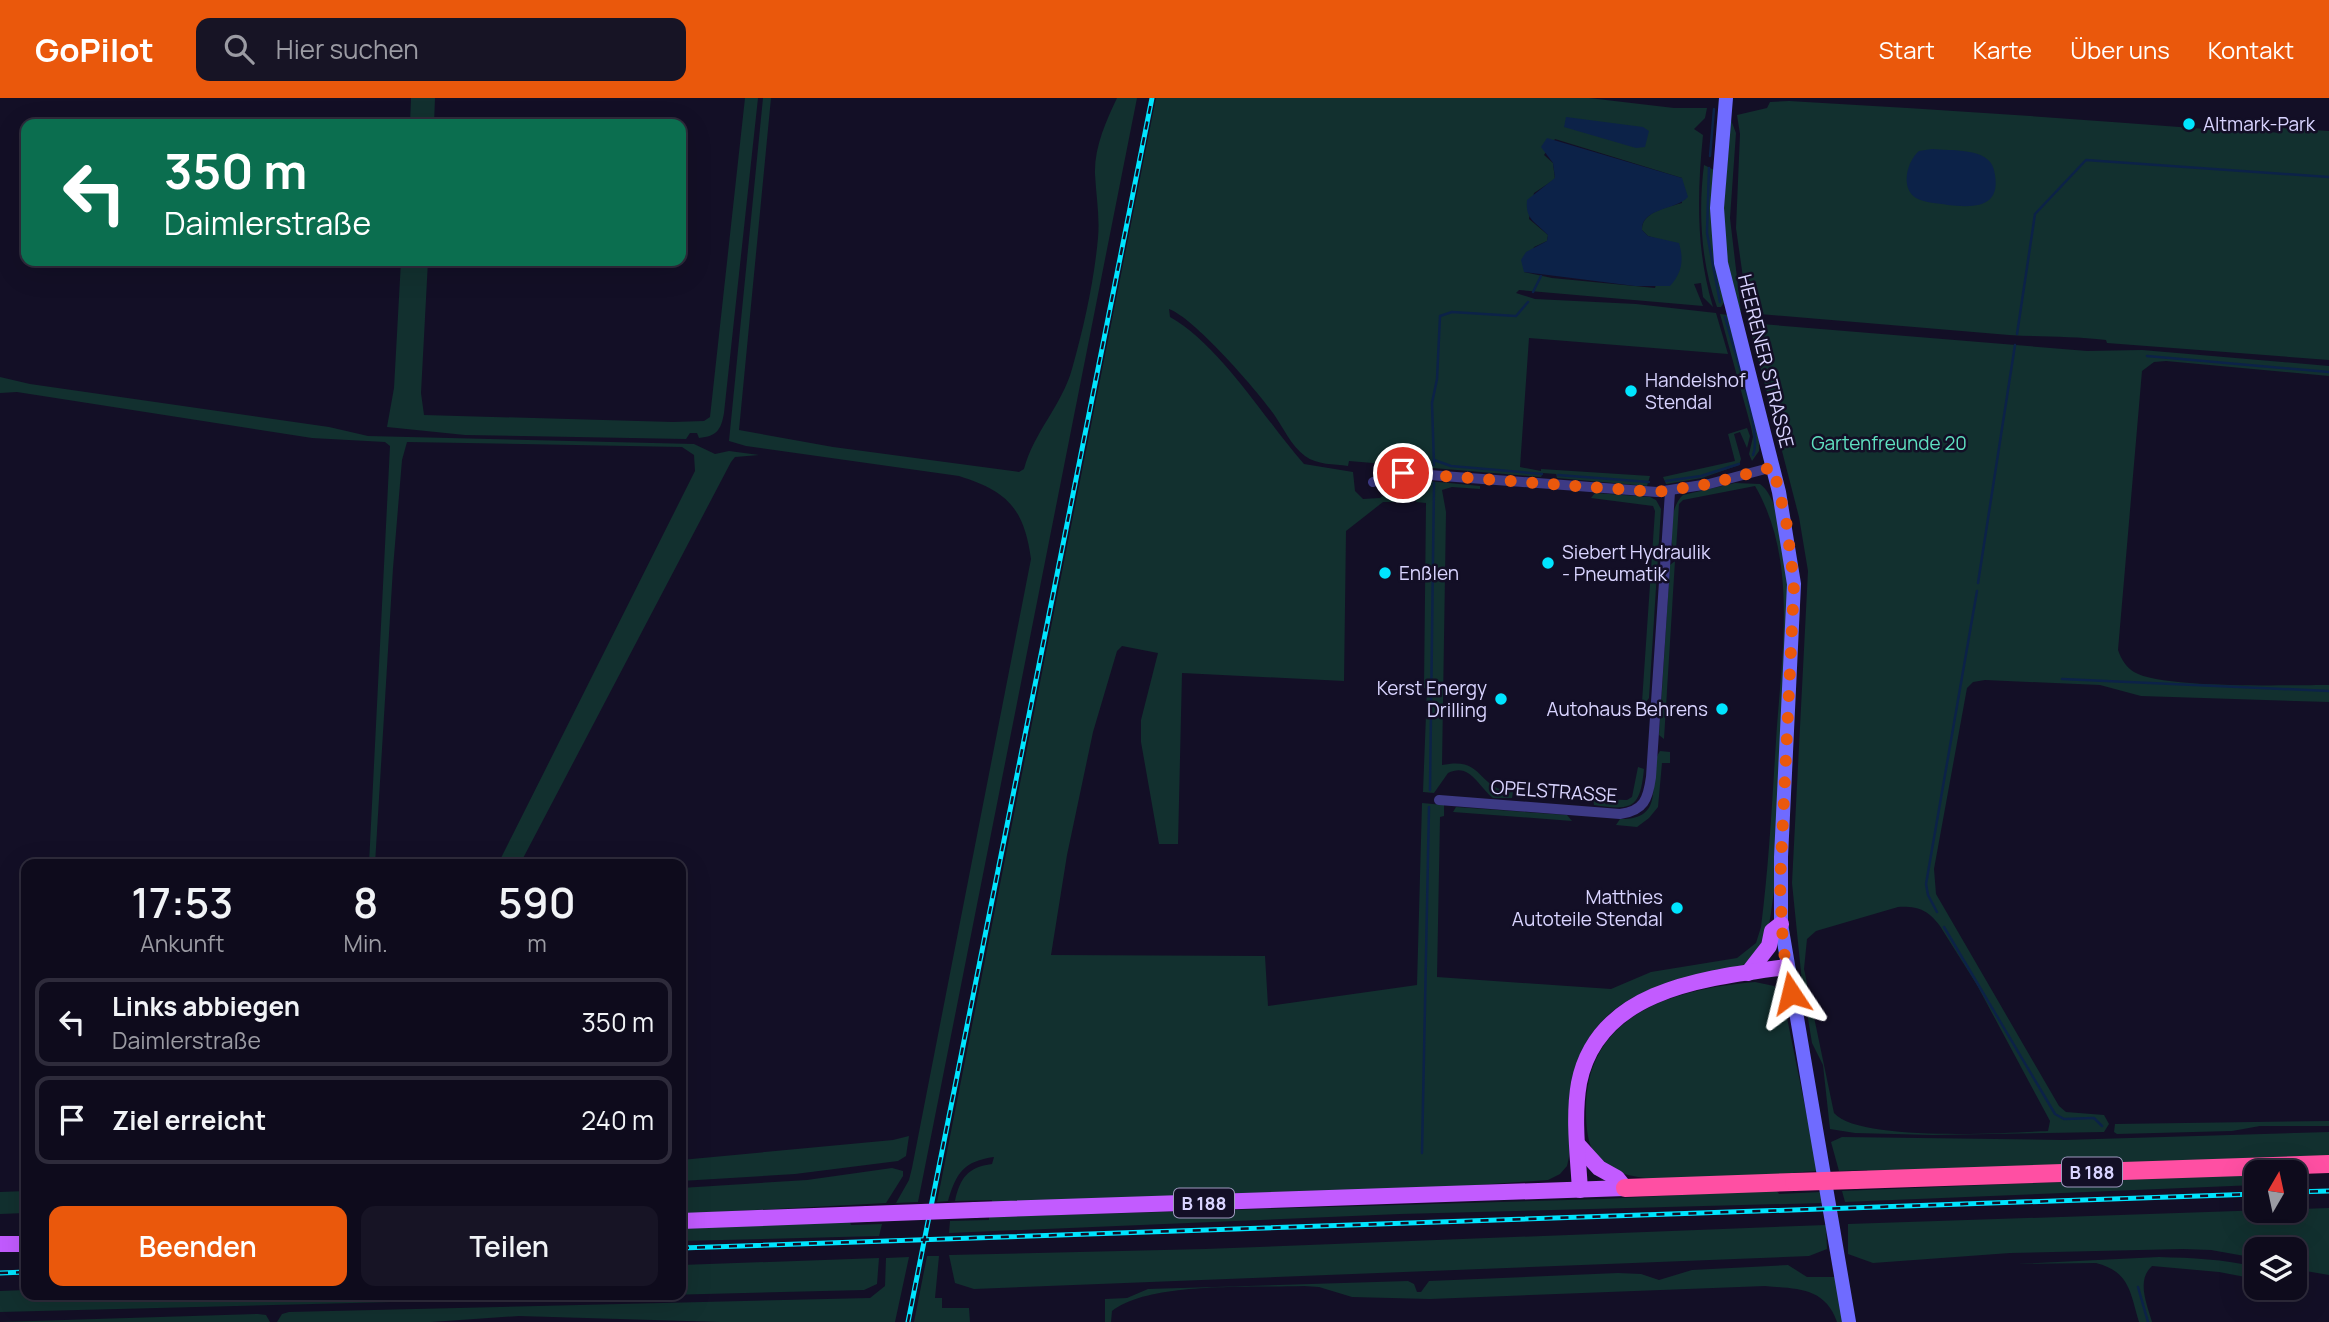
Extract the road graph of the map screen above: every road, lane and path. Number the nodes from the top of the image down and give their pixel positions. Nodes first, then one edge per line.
1 (1726, 98) edge
2 (1773, 467) junction
3 (1373, 482) dead end
4 (1670, 492) junction
5 (1439, 800) dead end
6 (1781, 924) junction
7 (1786, 967) junction
8 (1748, 973) junction
9 (1579, 1146) junction
10 (2329, 1164) edge
11 (1625, 1188) junction
12 (1580, 1190) junction
13 (686, 1221) edge
14 (0, 1244) edge
15 (21, 1244) edge
16 (1849, 1322) edge

1 - 2 main road, HEERENER STRASSE
2 - 4 street
2 - 6 main road, HEERENER STRASSE
3 - 4 street
4 - 5 street, OPELSTRASSE
6 - 7 main road, HEERENER STRASSE
6 - 8 main road
7 - 8 main road
7 - 16 main road, HEERENER STRASSE
8 - 9 main road
9 - 11 main road
9 - 12 main road
10 - 11 highway, B 188, bridge
11 - 12 main road, B 188
12 - 13 main road, B 188, bridge
14 - 15 main road

